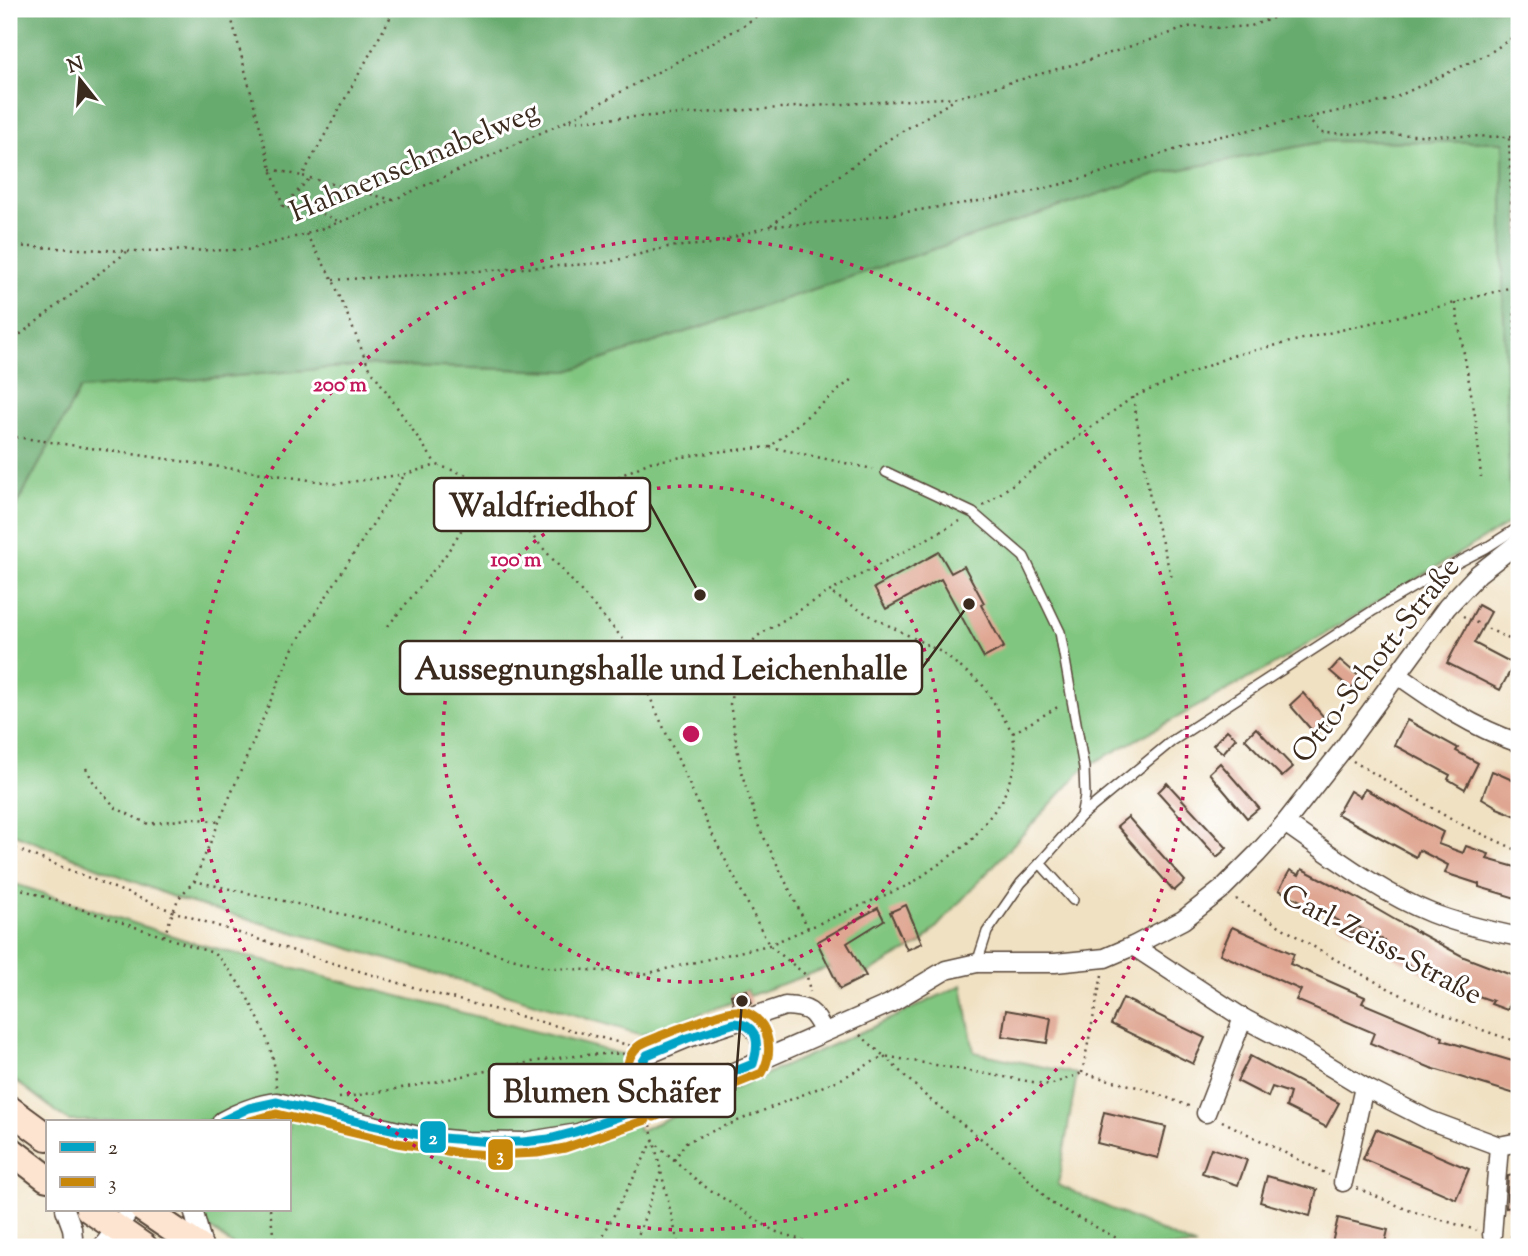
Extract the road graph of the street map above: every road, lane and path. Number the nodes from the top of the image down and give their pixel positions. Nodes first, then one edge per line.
1 (229, 9) edge
2 (395, 9) edge
3 (766, 9) edge
4 (1304, 9) edge
5 (1515, 9) edge
6 (1519, 14) edge
7 (1519, 33) edge
8 (959, 97) junction
9 (1306, 118) junction
10 (567, 121) junction
11 (1509, 137) junction
12 (1519, 137) edge
13 (271, 169) junction
14 (302, 176) junction
15 (310, 178) junction
16 (393, 200) junction
17 (282, 207) junction
18 (340, 222) junction
19 (770, 226) junction
20 (306, 234) junction
21 (9, 246) edge
22 (128, 251) junction
23 (333, 280) junction
24 (1519, 285) edge
25 (1514, 286) junction
26 (1455, 303) junction
27 (9, 343) edge
28 (852, 379) dead end
29 (1133, 397) junction
30 (9, 436) edge
31 (770, 447) junction
32 (437, 465) junction
33 (886, 472) joint
34 (405, 474) junction
35 (1480, 477) dead end
36 (486, 491) junction
37 (973, 513) junction
38 (520, 522) junction
39 (1519, 527) edge
40 (1519, 542) edge
41 (1172, 582) dead end
42 (829, 592) junction
43 (1447, 607) junction
44 (388, 626) dead end
45 (1519, 644) edge
46 (1398, 676) junction
47 (1072, 699) junction
48 (1013, 733) junction
49 (1519, 743) edge
50 (1340, 753) junction
51 (86, 768) dead end
52 (1081, 816) junction
53 (219, 822) junction
54 (1285, 823) junction
55 (9, 846) edge
56 (1519, 851) edge
57 (1041, 863) junction
58 (194, 881) junction
59 (9, 885) edge
60 (1221, 890) junction
61 (1073, 900) dead end
62 (172, 911) junction
63 (808, 928) junction
64 (164, 936) junction
65 (1519, 937) edge
66 (769, 945) junction
67 (1133, 946) junction
68 (1105, 958) junction
69 (977, 963) junction
70 (815, 1014) junction
71 (1243, 1018) junction
72 (846, 1022) junction
73 (736, 1023) junction
74 (824, 1032) junction
75 (1519, 1042) edge
76 (647, 1055) junction
77 (884, 1056) junction
78 (754, 1064) junction
79 (1082, 1073) junction
80 (1364, 1087) junction
81 (337, 1098) dead end
82 (277, 1102) junction
83 (9, 1108) edge
84 (646, 1108) junction
85 (1206, 1113) junction
86 (224, 1120) edge
87 (46, 1136) edge
88 (653, 1141) junction
89 (1519, 1142) edge
90 (1499, 1146) junction
91 (9, 1149) edge
92 (674, 1160) junction
93 (661, 1171) junction
94 (46, 1178) edge
95 (1343, 1182) junction
96 (65, 1210) edge
97 (90, 1210) edge
98 (145, 1210) edge
99 (193, 1210) edge
100 (270, 1210) edge
101 (116, 1228) edge
102 (1492, 1235) junction
103 (1519, 1237) edge
104 (74, 1247) edge
105 (144, 1247) edge
106 (201, 1247) edge
107 (279, 1247) edge
108 (597, 1247) edge
109 (634, 1247) edge
110 (679, 1247) edge
111 (822, 1247) edge
112 (1133, 1247) edge

1 - 13 path
2 - 14 path
3 - 10 path, Hahnenschnabelweg
4 - 8 path
5 - 6 path
7 - 9 path
8 - 10 path
8 - 19 path
9 - 11 path
9 - 19 path
10 - 16 path, Hahnenschnabelweg
11 - 12 path
11 - 25 path
13 - 14 path
13 - 17 path
14 - 15 path
15 - 16 path
15 - 17 path
16 - 18 path, Hahnenschnabelweg
17 - 18 path
18 - 20 path, Hahnenschnabelweg
19 - 23 path
20 - 22 path, Hahnenschnabelweg
20 - 23 path
21 - 22 path, Hahnenschnabelweg
22 - 27 path
23 - 32 path
24 - 25 path
25 - 26 path
25 - 39 path
26 - 29 path
26 - 35 path
28 - 31 path
29 - 37 path
29 - 41 path
30 - 34 path
31 - 33 path
31 - 38 path
32 - 34 path
32 - 36 path
33 - 37 lane
34 - 53 path
36 - 38 path
36 - 44 path
37 - 42 path
37 - 47 lane
38 - 66 path
39 - 52 lane
40 - 43 street, Otto-Schott-Straße
42 - 48 path
42 - 63 path
43 - 45 path
43 - 46 street, Otto-Schott-Straße
46 - 49 street
46 - 50 street, Otto-Schott-Straße
47 - 48 path
47 - 52 lane
48 - 63 path
50 - 54 street, Otto-Schott-Straße
50 - 56 path
51 - 53 path
52 - 57 lane
53 - 58 path
54 - 60 street, Otto-Schott-Straße
54 - 65 street
55 - 62 path
57 - 61 lane
57 - 69 lane
58 - 62 path
58 - 66 path
59 - 64 path
60 - 67 street, Otto-Schott-Straße
60 - 75 path, Carl-Zeiss-Straße
62 - 64 path
62 - 76 path
63 - 66 path
64 - 82 path
66 - 70 path
67 - 68 street
67 - 71 street
68 - 69 street
68 - 79 path
69 - 72 street
70 - 73 street
70 - 74 street
71 - 80 street
71 - 85 street
72 - 74 street
72 - 77 path
73 - 76 street
73 - 78 lane
74 - 78 street
76 - 81 path
76 - 84 street
77 - 79 path
77 - 92 path
77 - 112 path
78 - 84 street
79 - 85 path
80 - 90 street
80 - 95 street
82 - 84 street
82 - 86 street
83 - 87 street
84 - 88 path
85 - 95 path
88 - 92 path
88 - 93 path
88 - 108 path
89 - 90 street
90 - 102 street
91 - 94 street
92 - 111 path
93 - 109 path
93 - 110 path
95 - 102 path
96 - 104 street
97 - 101 street
98 - 106 street
99 - 106 street
100 - 107 path
101 - 105 street
102 - 103 path

